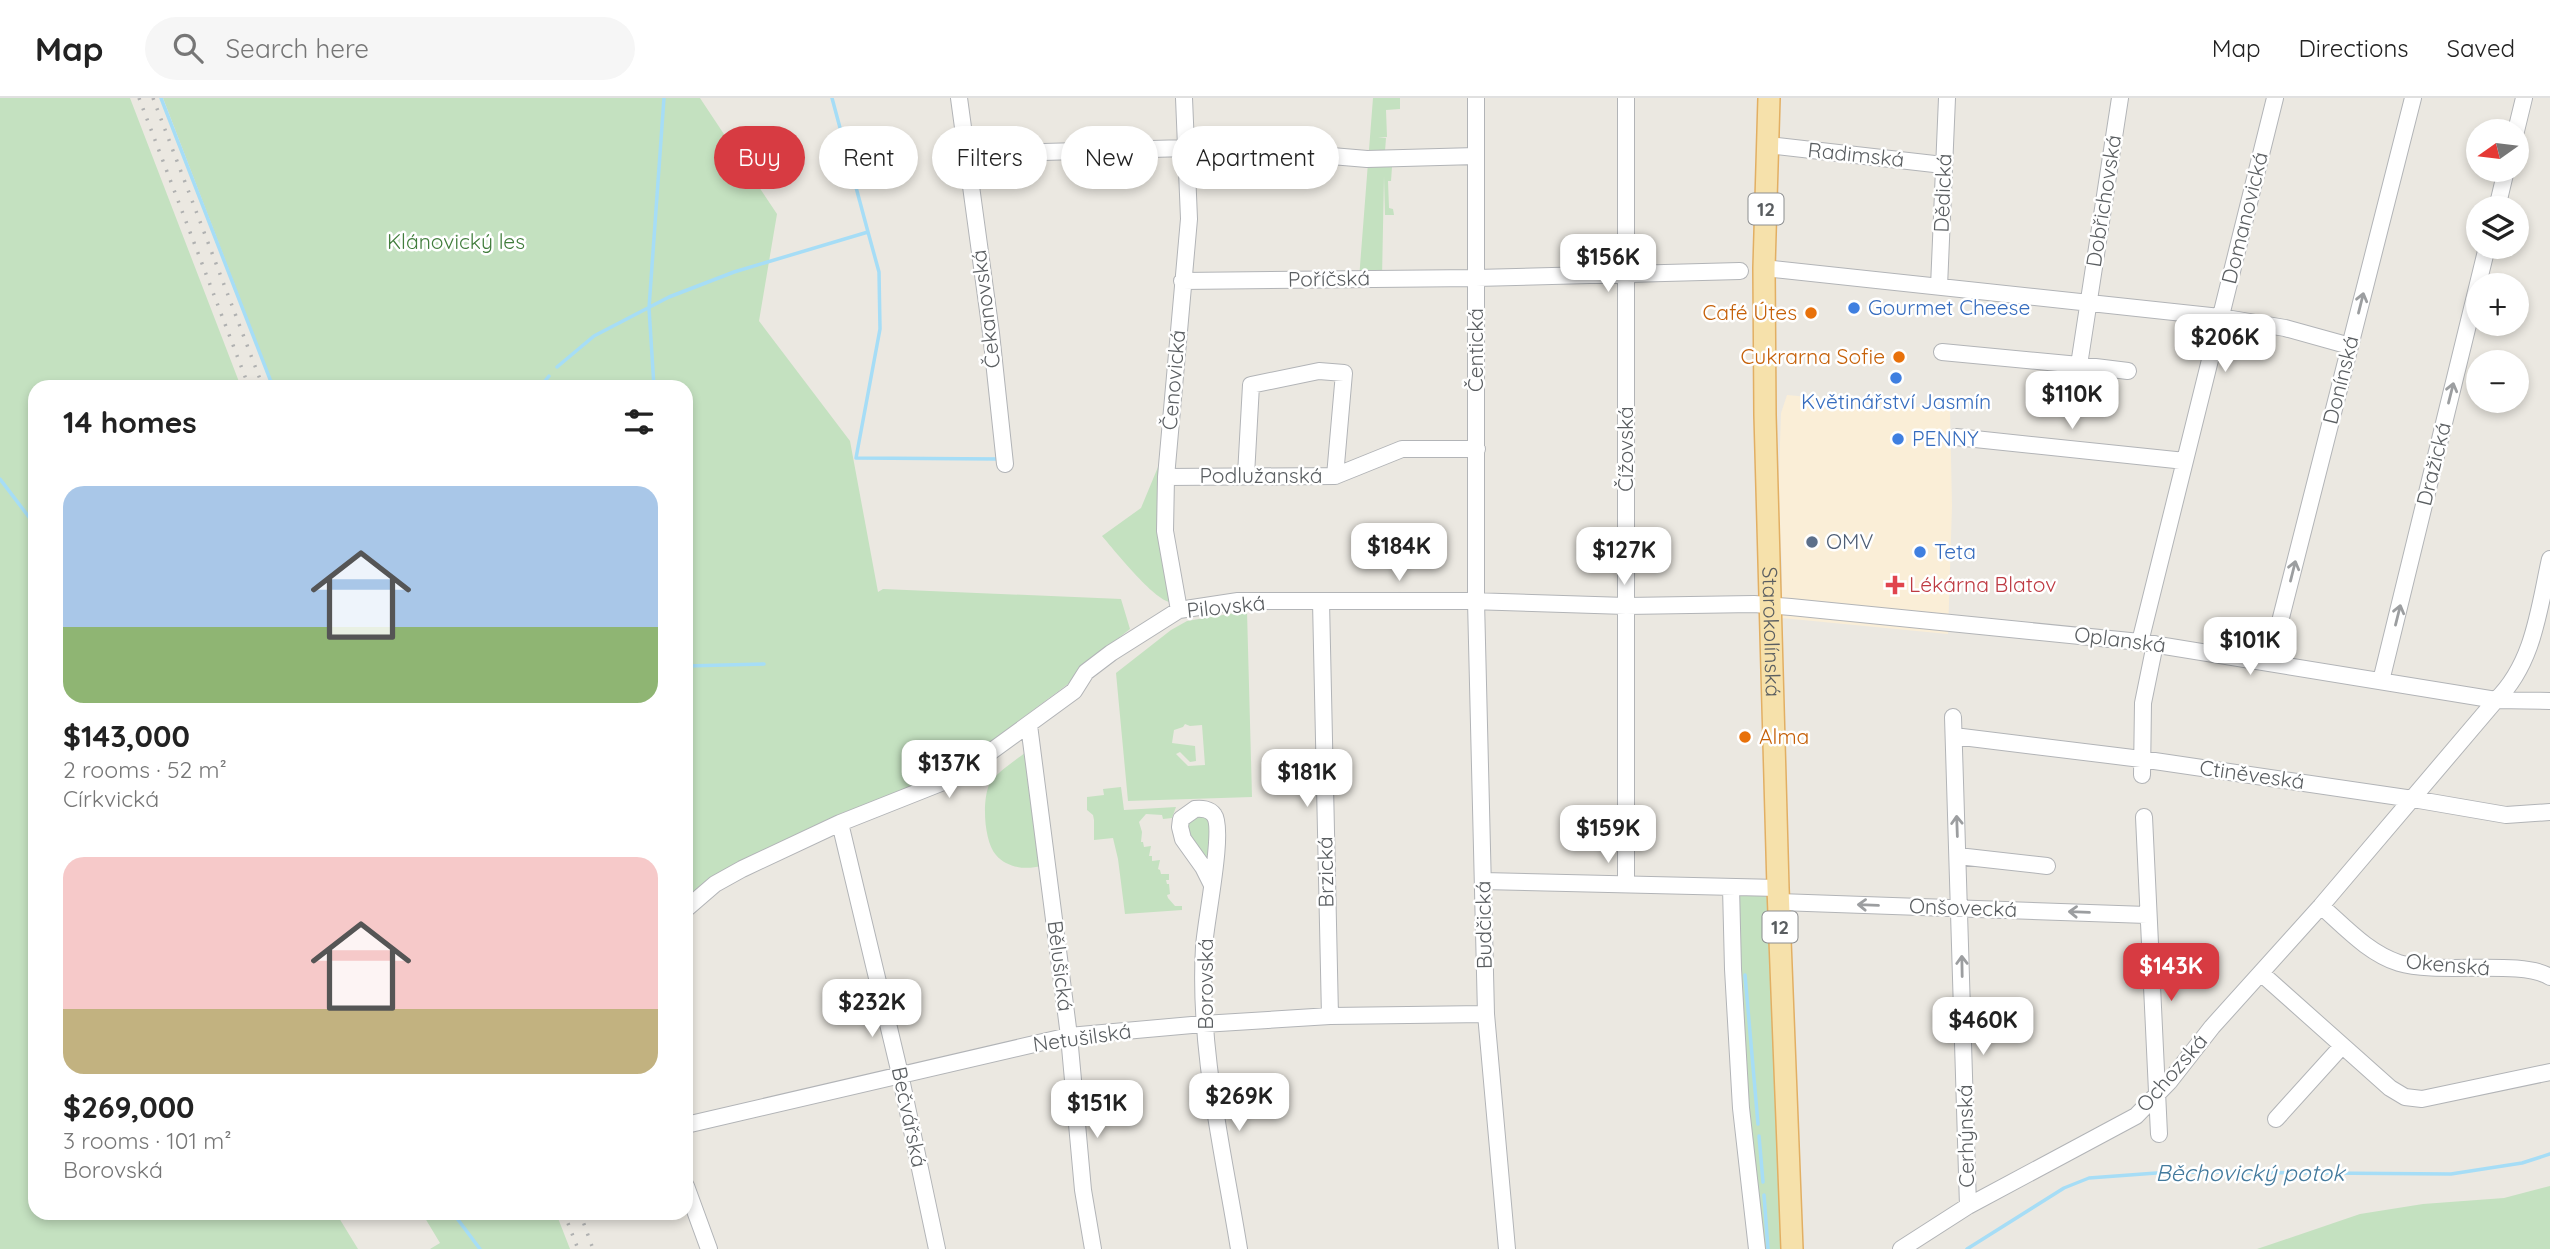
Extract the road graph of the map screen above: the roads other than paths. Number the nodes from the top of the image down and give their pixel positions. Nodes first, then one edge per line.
1 (959, 98) edge
2 (1184, 98) edge
3 (1476, 98) edge
4 (1626, 98) edge
5 (1769, 98) edge
6 (1947, 98) edge
7 (2120, 98) edge
8 (2275, 98) edge
9 (2413, 98) edge
10 (2524, 98) edge
11 (2519, 119) edge
12 (962, 126) edge
13 (1185, 126) edge
14 (1768, 145) junction
15 (1172, 148) edge
16 (1047, 152) edge
17 (1476, 156) junction
18 (1339, 157) edge
19 (1943, 165) junction
20 (971, 189) edge
21 (1188, 189) edge
22 (2484, 259) edge
23 (1764, 268) junction
24 (1740, 271) dead end
25 (1626, 275) junction
26 (1476, 278) junction
27 (1182, 281) junction
28 (1939, 287) junction
29 (2087, 303) junction
30 (2220, 317) junction
31 (2350, 346) junction
32 (1942, 352) dead end
33 (2079, 365) junction
34 (2128, 371) dead end
35 (1956, 437) dead end
36 (1477, 449) junction
37 (2185, 461) junction
38 (1005, 464) dead end
39 (1246, 475) junction
40 (1335, 476) junction
41 (1166, 477) junction
42 (2550, 559) edge
43 (1321, 601) junction
44 (1476, 601) junction
45 (1770, 605) junction
46 (1626, 606) junction
47 (1179, 610) junction
48 (2147, 643) junction
49 (2270, 661) junction
50 (2381, 681) junction
51 (2496, 700) junction
52 (2550, 701) edge
53 (1953, 717) dead end
54 (1029, 725) junction
55 (1954, 736) junction
56 (2141, 759) junction
57 (2142, 775) dead end
58 (2413, 799) junction
59 (2550, 812) edge
60 (2144, 817) dead end
61 (840, 822) junction
62 (1958, 856) junction
63 (2047, 866) dead end
64 (1483, 881) junction
65 (1626, 884) junction
66 (1212, 885) dead end
67 (1731, 887) junction
68 (1779, 895) junction
69 (693, 903) edge
70 (2321, 906) junction
71 (1961, 908) junction
72 (2147, 915) junction
73 (2262, 974) junction
74 (2550, 977) edge
75 (1486, 1014) junction
76 (1330, 1016) junction
77 (1203, 1024) junction
78 (1069, 1036) junction
79 (2342, 1046) junction
80 (2550, 1072) edge
81 (900, 1074) junction
82 (2157, 1094) junction
83 (2276, 1119) dead end
84 (693, 1123) edge
85 (2159, 1134) dead end
86 (693, 1205) edge
87 (1968, 1206) junction
88 (709, 1249) edge
89 (937, 1249) edge
90 (1093, 1249) edge
91 (1239, 1249) edge
92 (1507, 1249) edge
93 (1757, 1249) edge
94 (1792, 1249) edge
95 (1901, 1249) edge

1 - 12 street, Čekanovská
2 - 13 street, Čenovická
3 - 17 street, Čentická
4 - 25 street, Čížovská
5 - 14 main road, Starokolínská / 12
6 - 19 street, Dědická
7 - 29 street, Dobřichovská
8 - 30 street, Domanovická
31 -> 9 street, Donínská
10 - 11 street
14 - 19 street, Radimská
14 - 23 main road, Starokolínská / 12
15 - 16 street
17 - 18 street
17 - 26 street, Čentická
19 - 28 street, Dědická
20 - 38 street, Čekanovská
21 - 27 street, Čenovická
50 -> 22 street, Dražická
23 - 28 street
23 - 45 main road, Starokolínská / 12
24 - 25 street, Poříčská
25 - 26 street, Poříčská
25 - 46 street, Čížovská
26 - 27 street, Poříčská
26 - 36 street, Čentická
27 - 41 street, Čenovická
28 - 29 street
29 - 30 street
29 - 33 street, Dobřichovská
30 - 31 street
30 - 37 street, Domanovická
49 -> 31 street, Donínská
32 - 33 street
33 - 34 street
35 - 37 street
36 - 40 street, Podlužanská
36 - 44 street, Čentická
37 - 48 street, Domanovická
39 - 40 street, Podlužanská
39 - 40 street
39 - 41 street, Podlužanská
41 - 47 street, Čenovická
42 - 51 street, Ochozská
43 - 44 street, Pilovská
43 - 47 street, Pilovská
43 - 76 street, Brzická
44 - 46 street, Pilovská
44 - 64 street, Budčická
45 - 46 street, Pilovská
45 - 48 street, Oplanská
45 - 68 main road, Starokolínská / 12
46 - 65 street, Čížovská
47 - 54 street, Pilovská
48 - 49 street, Oplanská
48 - 56 street, Domanovická
49 - 50 street, Oplanská
50 - 51 street, Oplanská
51 - 52 street, Oplanská
51 - 58 street, Ochozská
53 - 55 street, Cerhýnská
54 - 61 street, Pilovská
54 - 78 street, Bělušická
55 - 56 street, Ctiněveská
62 -> 55 street, Cerhýnská
56 - 57 street, Domanovická
56 - 58 street, Ctiněveská
58 - 59 street, Ctiněveská
58 - 70 street, Ochozská
60 - 72 street
61 - 69 street, Pilovská
61 - 81 street, Bečvářská
62 - 63 street
62 - 71 street, Cerhýnská
64 - 65 street, Onšovecká
64 - 75 street, Budčická
65 - 67 street, Onšovecká
66 - 77 street, Borovská
67 - 68 street, Onšovecká
67 - 93 street
71 -> 68 street, Onšovecká
68 - 94 main road, Starokolínská / 12
70 - 73 street, Ochozská
70 - 74 street, Okenská
72 -> 71 street, Onšovecká
87 -> 71 street, Cerhýnská
72 - 82 street
73 - 79 street
73 - 82 street, Ochozská
75 - 76 street, Netušilská
75 - 92 street, Budčická
76 - 77 street, Netušilská
77 - 78 street, Netušilská
77 - 91 street, Borovská
78 - 81 street, Netušilská
78 - 90 street, Bělušická
79 - 80 street
79 - 83 street
81 - 84 street, Netušilská
81 - 89 street, Bečvářská
82 - 85 street
82 - 87 street, Ochozská
86 - 88 street
87 - 95 street, Ochozská

